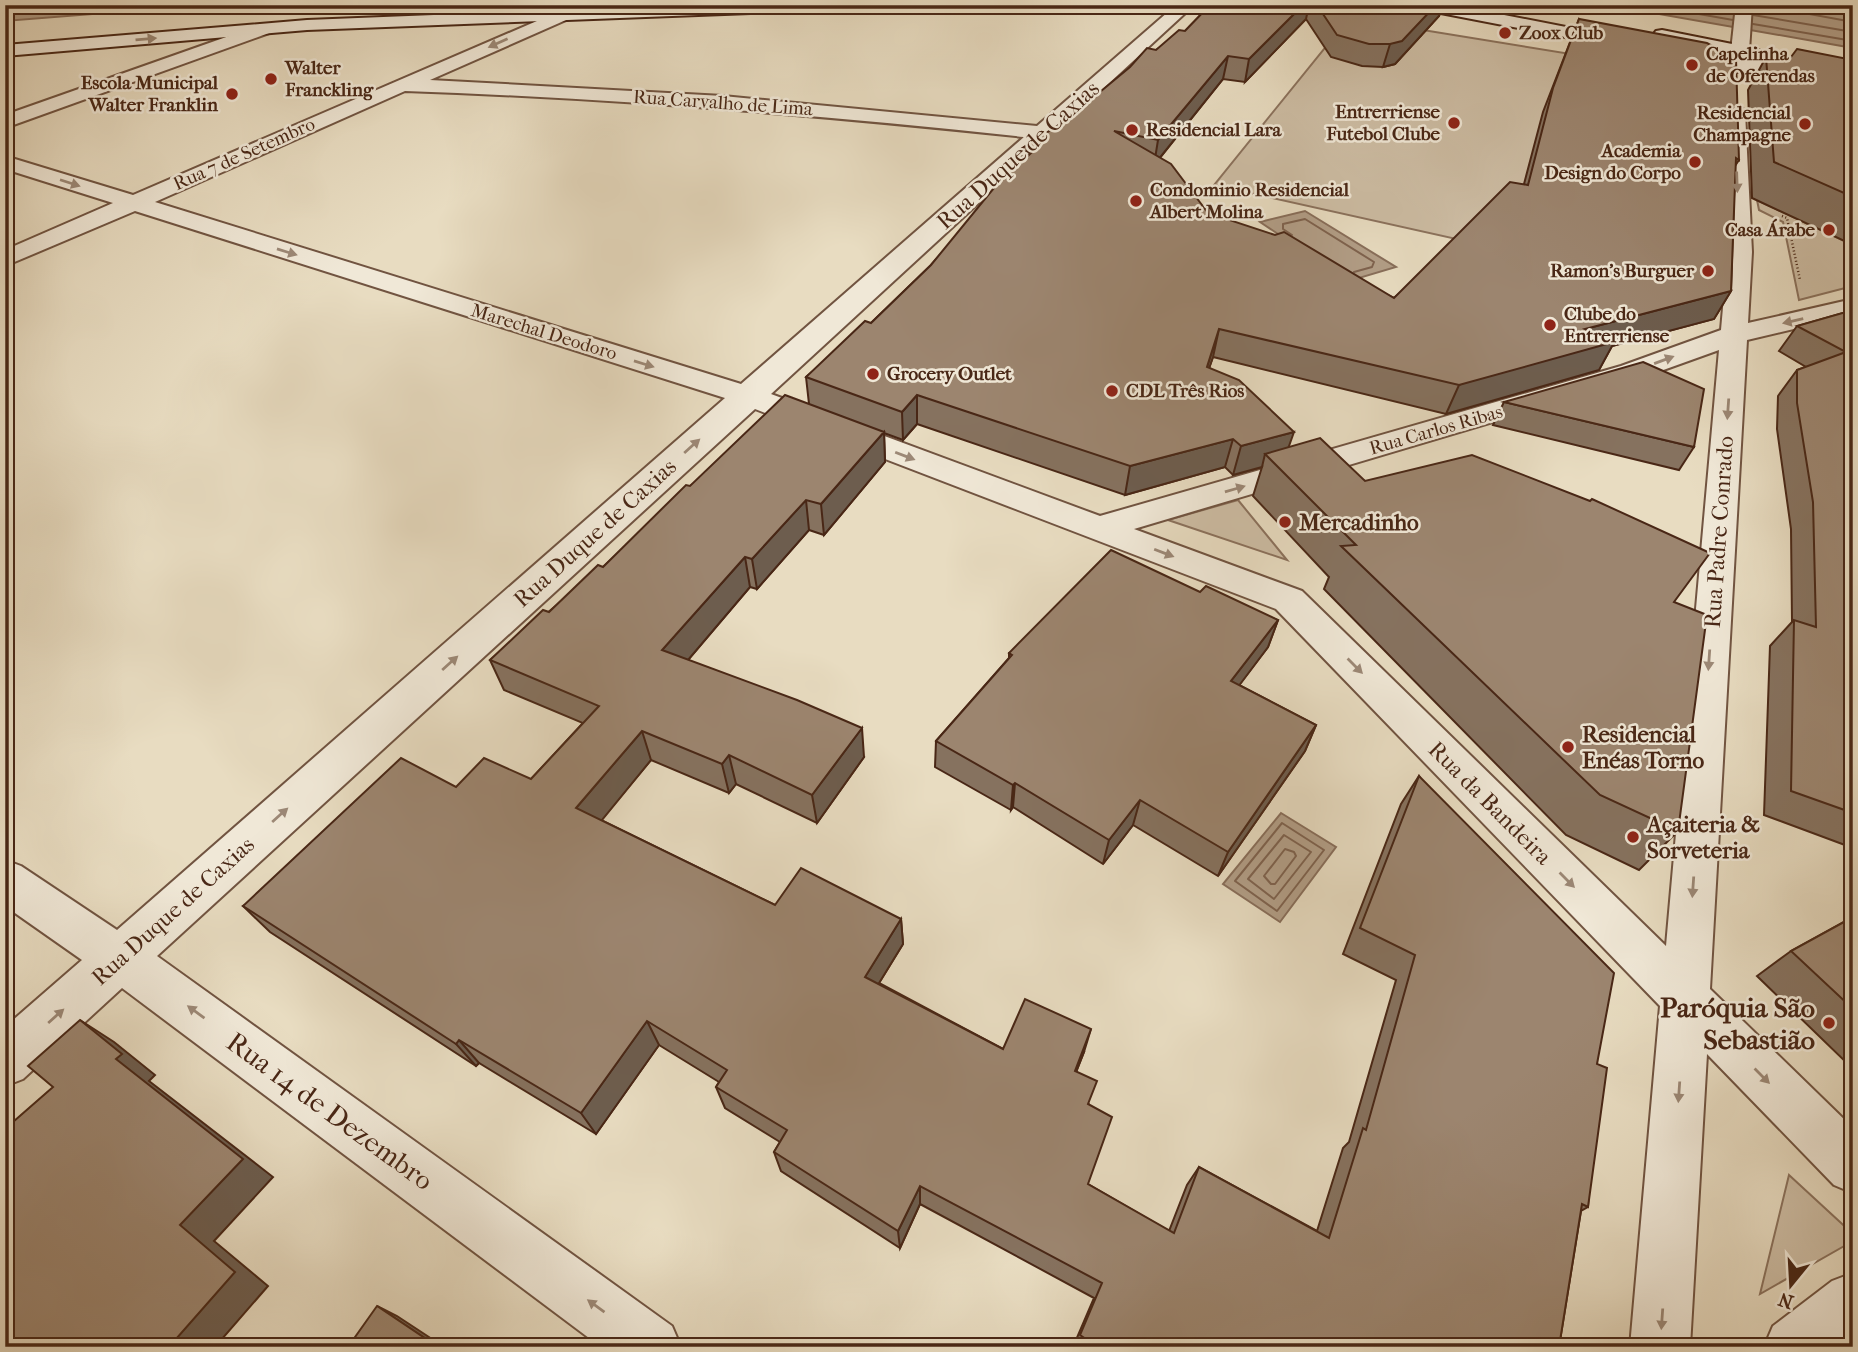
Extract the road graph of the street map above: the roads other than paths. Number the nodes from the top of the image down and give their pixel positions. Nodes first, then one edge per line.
1 (422, 5) edge
2 (830, 5) edge
3 (1186, 5) edge
4 (1425, 5) edge
5 (1504, 5) edge
6 (1744, 5) edge
7 (560, 16) junction
8 (263, 29) junction
9 (5, 38) edge
10 (1644, 40) junction
11 (5, 51) edge
12 (1739, 55) junction
13 (1782, 66) edge
14 (403, 85) junction
15 (5, 122) edge
16 (1042, 133) junction
17 (5, 162) edge
18 (133, 203) junction
19 (5, 259) edge
20 (1853, 307) edge
21 (1734, 335) junction
22 (748, 396) junction
23 (1088, 524) junction
24 (5, 880) edge
25 (121, 958) junction
26 (1685, 999) junction
27 (5, 1061) edge
28 (1853, 1166) edge
29 (1853, 1302) edge
30 (651, 1347) edge
31 (1660, 1347) edge
32 (1794, 1347) edge

1 - 9 street
2 - 7 street
3 - 16 street, Rua Duque de Caxias
4 - 10 street
5 - 10 street
6 - 12 street, Rua Padre Conrado
7 - 8 street
7 -> 14 street, Rua 7 de Setembro
11 -> 8 street
8 - 15 street
10 - 12 street
12 - 13 street
12 -> 21 street, Rua Padre Conrado
14 - 16 street, Rua Carvalho de Lima
14 - 18 street, Rua 7 de Setembro
16 - 22 street, Rua Duque de Caxias
17 -> 18 street, Marechal Deodoro
18 - 19 street, Rua 7 de Setembro
18 -> 22 street, Marechal Deodoro
20 -> 21 street, Rua Carlos Ribas
23 -> 21 street, Rua Carlos Ribas
21 -> 26 street, Rua Padre Conrado
22 -> 23 street, Marechal Deodoro
25 -> 22 street, Rua Duque de Caxias
23 -> 26 street, Rua da Bandeira
24 - 25 street, Rua 14 de Dezembro
27 -> 25 street, Rua Duque de Caxias
30 -> 25 street, Rua 14 de Dezembro
26 -> 28 street, Rua da Bandeira
26 -> 31 street, Rua Padre Conrado
29 - 32 street

